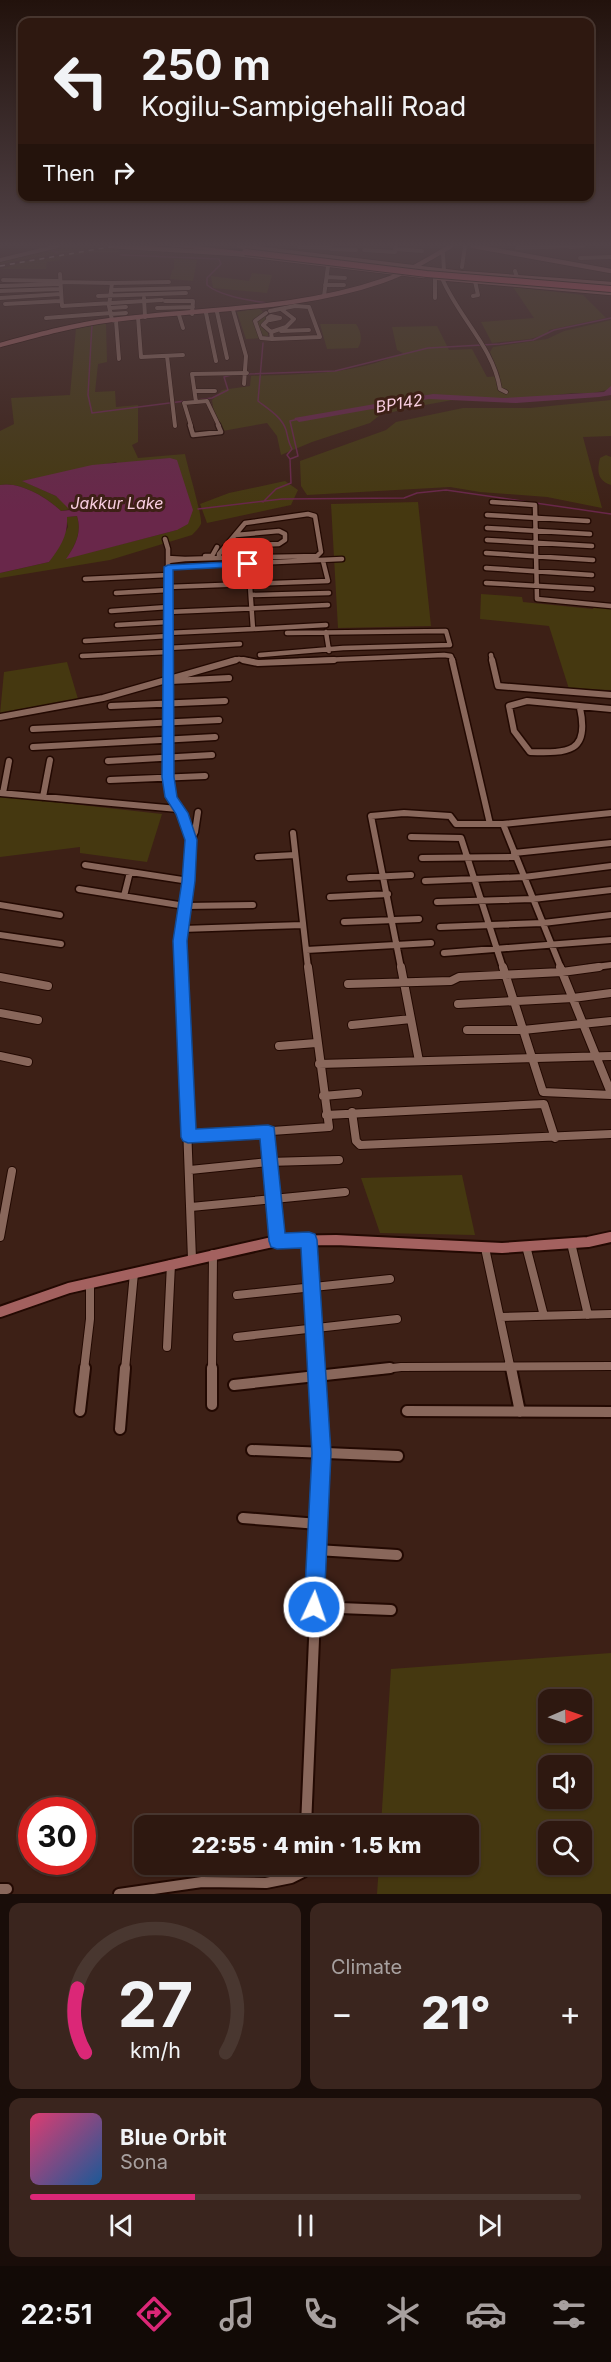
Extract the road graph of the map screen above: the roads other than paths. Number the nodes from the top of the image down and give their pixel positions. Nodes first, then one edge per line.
1 (41, 334) edge
2 (117, 334) edge
3 (139, 334) edge
4 (212, 334) edge
5 (222, 334) edge
6 (240, 334) edge
7 (260, 334) edge
8 (273, 334) edge
9 (319, 334) edge
10 (475, 334) edge
11 (272, 339) junction
12 (0, 345) edge
13 (183, 355) dead end
14 (167, 356) junction
15 (119, 358) dead end
16 (227, 358) dead end
17 (216, 360) dead end
18 (247, 373) junction
19 (244, 384) dead end
20 (195, 391) junction
21 (215, 391) dead end
22 (506, 392) dead end
23 (196, 401) junction
24 (176, 427) dead end
25 (492, 502) dead end
26 (487, 515) dead end
27 (535, 518) junction
28 (588, 521) dead end
29 (487, 528) dead end
30 (536, 530) junction
31 (590, 534) dead end
32 (236, 535) junction
33 (165, 539) dead end
34 (487, 540) dead end
35 (537, 543) junction
36 (226, 546) junction
37 (592, 546) dead end
38 (218, 547) dead end
39 (486, 554) dead end
40 (537, 556) junction
41 (185, 559) junction
42 (219, 559) junction
43 (342, 559) dead end
44 (593, 560) dead end
45 (322, 561) junction
46 (168, 562) junction
47 (486, 568) dead end
48 (537, 571) junction
49 (249, 572) dead end
50 (168, 575) junction
51 (592, 575) dead end
52 (85, 579) dead end
53 (486, 582) dead end
54 (250, 584) junction
55 (538, 586) junction
56 (168, 589) junction
57 (592, 589) dead end
58 (116, 593) dead end
59 (329, 593) dead end
60 (251, 595) junction
61 (328, 605) dead end
62 (611, 606) edge
63 (252, 609) junction
64 (168, 610) junction
65 (111, 611) dead end
66 (168, 622) junction
67 (117, 625) dead end
68 (326, 628) junction
69 (254, 629) junction
70 (287, 633) dead end
71 (168, 634) junction
72 (85, 641) dead end
73 (240, 644) dead end
74 (340, 649) junction
75 (168, 650) junction
76 (329, 651) junction
77 (260, 655) dead end
78 (491, 655) dead end
79 (82, 657) dead end
80 (344, 659) junction
81 (229, 678) dead end
82 (168, 680) junction
83 (611, 695) edge
84 (225, 701) dead end
85 (168, 704) junction
86 (111, 706) dead end
87 (580, 708) junction
88 (611, 709) edge
89 (0, 717) edge
90 (219, 720) dead end
91 (168, 722) junction
92 (33, 729) dead end
93 (215, 737) dead end
94 (168, 739) junction
95 (33, 747) dead end
96 (212, 755) dead end
97 (168, 758) junction
98 (50, 760) dead end
99 (9, 761) dead end
100 (108, 761) dead end
101 (205, 776) dead end
102 (168, 777) junction
103 (110, 780) dead end
104 (1, 793) edge
105 (43, 797) junction
106 (177, 809) junction
107 (198, 812) dead end
108 (611, 813) edge
109 (490, 824) junction
110 (503, 824) junction
111 (293, 833) dead end
112 (411, 837) dead end
113 (191, 840) junction
114 (611, 843) edge
115 (295, 855) junction
116 (515, 855) junction
117 (258, 857) dead end
118 (468, 857) junction
119 (422, 858) dead end
120 (85, 865) dead end
121 (611, 866) edge
122 (130, 872) junction
123 (411, 875) dead end
124 (384, 876) junction
125 (524, 877) junction
126 (350, 878) dead end
127 (475, 880) junction
128 (189, 881) junction
129 (425, 881) dead end
130 (79, 889) dead end
131 (611, 890) edge
132 (388, 894) junction
133 (124, 896) junction
134 (330, 897) dead end
135 (533, 899) junction
136 (482, 901) junction
137 (437, 902) dead end
138 (0, 905) edge
139 (253, 905) dead end
140 (185, 906) junction
141 (60, 915) dead end
142 (611, 915) edge
143 (419, 919) dead end
144 (393, 920) junction
145 (344, 922) dead end
146 (543, 923) junction
147 (303, 925) junction
148 (489, 925) junction
149 (440, 927) dead end
150 (182, 929) junction
151 (0, 935) edge
152 (611, 940) edge
153 (431, 943) dead end
154 (61, 944) dead end
155 (397, 944) junction
156 (552, 946) junction
157 (497, 949) junction
158 (306, 950) junction
159 (444, 953) dead end
160 (611, 965) edge
161 (562, 972) junction
162 (506, 975) junction
163 (0, 977) edge
164 (404, 983) junction
165 (348, 984) dead end
166 (48, 986) dead end
167 (611, 993) edge
168 (573, 998) junction
169 (514, 1002) junction
170 (458, 1004) dead end
171 (0, 1014) edge
172 (411, 1019) junction
173 (38, 1020) dead end
174 (611, 1021) edge
175 (352, 1025) dead end
176 (584, 1025) junction
177 (467, 1030) dead end
178 (524, 1030) junction
179 (316, 1043) junction
180 (279, 1046) dead end
181 (0, 1056) edge
182 (611, 1056) edge
183 (597, 1058) junction
184 (533, 1059) junction
185 (419, 1061) junction
186 (28, 1062) dead end
187 (320, 1064) junction
188 (358, 1093) dead end
189 (611, 1094) edge
190 (323, 1096) junction
191 (352, 1112) junction
192 (326, 1115) junction
193 (268, 1132) junction
194 (611, 1134) edge
195 (188, 1137) junction
196 (555, 1138) junction
197 (339, 1160) dead end
198 (268, 1162) junction
199 (190, 1170) junction
200 (12, 1171) dead end
201 (345, 1192) dead end
202 (273, 1199) junction
203 (191, 1207) junction
204 (0, 1237) edge
205 (611, 1237) edge
206 (309, 1240) junction
207 (277, 1241) junction
208 (571, 1243) junction
209 (526, 1246) junction
210 (485, 1248) junction
211 (213, 1254) junction
212 (192, 1259) junction
213 (171, 1264) junction
214 (134, 1273) junction
215 (390, 1279) dead end
216 (90, 1283) junction
217 (313, 1287) junction
218 (237, 1295) dead end
219 (0, 1312) edge
220 (611, 1314) edge
221 (588, 1315) junction
222 (544, 1316) junction
223 (500, 1317) junction
224 (397, 1319) dead end
225 (315, 1328) junction
226 (237, 1337) dead end
227 (167, 1347) dead end
228 (510, 1365) junction
229 (611, 1366) edge
230 (318, 1374) junction
231 (234, 1385) dead end
232 (212, 1405) dead end
233 (80, 1411) dead end
234 (406, 1411) dead end
235 (520, 1412) junction
236 (611, 1412) edge
237 (120, 1429) dead end
238 (252, 1450) dead end
239 (322, 1453) junction
240 (398, 1456) dead end
241 (243, 1518) dead end
242 (318, 1524) junction
243 (317, 1550) junction
244 (397, 1555) dead end
245 (314, 1607) junction
246 (391, 1610) dead end
247 (306, 1815) edge
248 (298, 1875) edge
249 (119, 1894) edge

1 - 12 main road
2 - 15 street
3 - 14 street
4 - 17 street
5 - 16 street
6 - 18 street
7 - 11 street
8 - 11 street
9 - 11 street
10 - 22 street
13 - 14 street
14 - 24 street
18 - 19 street
18 - 20 street
20 - 21 street
20 - 23 street
23 - 23 street
25 - 27 street
26 - 27 street
27 - 28 street
27 - 30 street
29 - 30 street
30 - 31 street
30 - 35 street
32 - 36 street
32 - 36 street
32 - 42 street
33 - 46 street
34 - 35 street
35 - 37 street
35 - 40 street
36 - 42 street
38 - 41 street
39 - 40 street
40 - 44 street
40 - 48 street
41 - 42 street
41 - 46 street
43 - 45 street
45 - 46 street
45 - 54 street
46 - 50 street
47 - 48 street
48 - 51 street
48 - 55 street
49 - 54 street
50 - 52 street
50 - 56 street
53 - 55 street
54 - 56 street
54 - 60 street
55 - 57 street
55 - 62 street
56 - 58 street
56 - 64 street
59 - 60 street
60 - 63 street
61 - 63 street
63 - 64 street
63 - 69 street
64 - 65 street
64 - 66 street
66 - 67 street
66 - 71 street
68 - 69 street
68 - 70 street
68 - 74 street
68 - 76 street
69 - 71 street
71 - 72 street
71 - 75 street
73 - 75 street
74 - 76 street
74 - 80 street
75 - 79 street
75 - 82 street
76 - 77 street
78 - 83 street
80 - 82 street
80 - 109 street
81 - 82 street
82 - 85 street
82 - 89 street
84 - 85 street
85 - 86 street
85 - 91 street
87 - 87 street
87 - 88 street
90 - 91 street
91 - 92 street
91 - 94 street
93 - 94 street
94 - 95 street
94 - 97 street
96 - 97 street
97 - 100 street
97 - 102 street
98 - 105 street
99 - 104 street
101 - 102 street
102 - 103 street
102 - 106 street
104 - 105 street
105 - 106 street
106 - 113 street
107 - 113 street
108 - 110 street
109 - 110 street
109 - 124 street
110 - 116 street
111 - 115 street
112 - 118 street
113 - 128 street
114 - 116 street
115 - 117 street
115 - 147 street
116 - 118 street
116 - 125 street
118 - 119 street
118 - 127 street
120 - 122 street
121 - 125 street
122 - 128 street
122 - 133 street
123 - 124 street
124 - 126 street
124 - 132 street
125 - 127 street
125 - 135 street
127 - 129 street
127 - 136 street
128 - 140 street
130 - 133 street
131 - 135 street
132 - 134 street
132 - 144 street
133 - 140 street
135 - 136 street
135 - 146 street
136 - 137 street
136 - 148 street
138 - 141 street
139 - 140 street
140 - 150 street
142 - 146 street
143 - 144 street
144 - 145 street
144 - 155 street
146 - 148 street
146 - 156 street
147 - 150 street
147 - 158 street
148 - 149 street
148 - 157 street
150 - 195 street
151 - 154 street
152 - 156 street
153 - 155 street
155 - 158 street
155 - 164 street
156 - 157 street
156 - 161 street
157 - 159 street
157 - 162 street
158 - 179 street
160 - 161 street
161 - 162 street
161 - 168 street
162 - 164 street
162 - 169 street
163 - 166 street
164 - 165 street
164 - 172 street
167 - 168 street
168 - 169 street
168 - 176 street
169 - 170 street
169 - 178 street
171 - 173 street
172 - 175 street
172 - 185 street
174 - 176 street
176 - 178 street
176 - 183 street
177 - 178 street
178 - 184 street
179 - 180 street
179 - 187 street
181 - 186 street
182 - 183 street
183 - 184 street
183 - 189 street
184 - 185 street
184 - 189 street
185 - 187 street
187 - 190 street
188 - 190 street
190 - 192 street
191 - 192 street
191 - 196 street
191 - 196 street
192 - 193 street
193 - 195 street
193 - 198 street
194 - 196 street
195 - 199 street
197 - 198 street
198 - 199 street
198 - 202 street
199 - 203 street
200 - 204 street
201 - 202 street
202 - 203 street
202 - 207 street
203 - 212 street
205 - 208 main road
206 - 207 main road
206 - 210 main road
206 - 217 street
207 - 211 main road
208 - 209 main road
208 - 221 street
209 - 210 main road
209 - 222 street
210 - 223 street
211 - 212 main road
211 - 232 street
212 - 213 main road
213 - 214 main road
213 - 227 street
214 - 216 main road
214 - 237 street
215 - 217 street
216 - 219 main road
216 - 233 street
217 - 218 street
217 - 225 street
220 - 221 street
221 - 222 street
222 - 223 street
223 - 228 street
224 - 225 street
225 - 226 street
225 - 230 street
228 - 229 street
228 - 230 street
228 - 235 street
230 - 231 street
230 - 239 street
234 - 235 street
235 - 236 street
238 - 239 street
239 - 240 street
239 - 242 street
241 - 242 street
242 - 243 street
243 - 244 street
243 - 245 street
245 - 246 street
245 - 247 street
248 - 249 street

